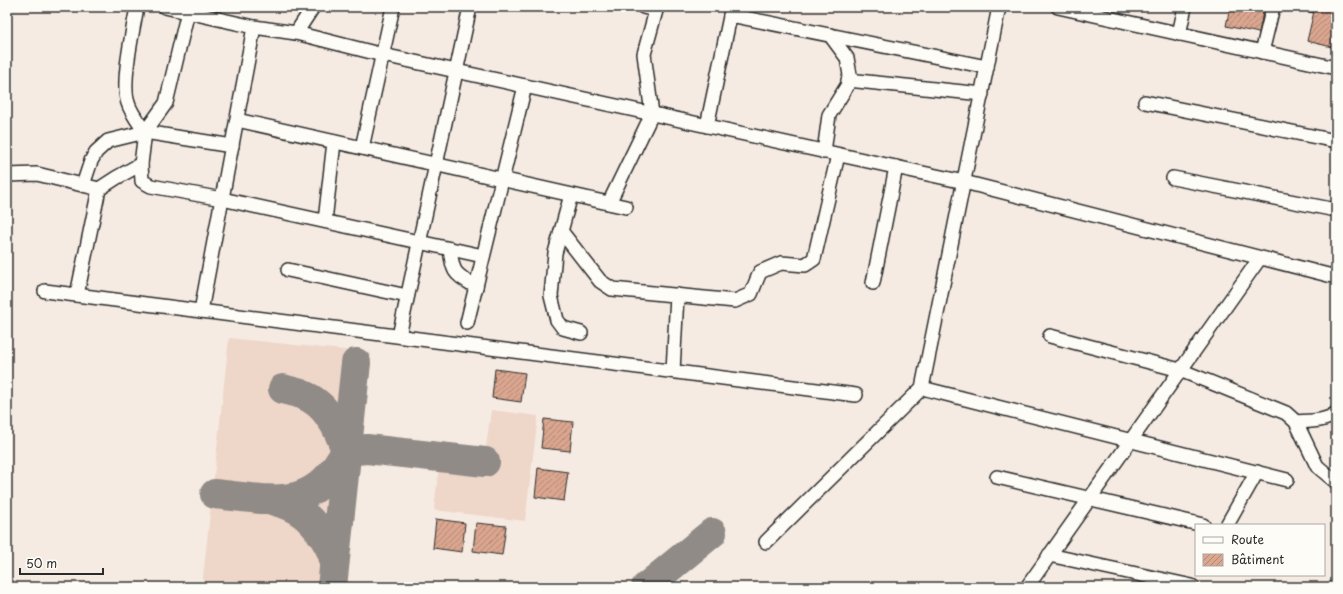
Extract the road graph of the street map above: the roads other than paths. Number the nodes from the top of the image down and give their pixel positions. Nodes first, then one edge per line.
1 (137, 7) edge
2 (165, 7) edge
3 (313, 7) edge
4 (394, 7) edge
5 (470, 7) edge
6 (999, 7) edge
7 (1058, 7) edge
8 (1185, 7) edge
9 (1273, 7) edge
10 (652, 8) edge
11 (188, 9) edge
12 (731, 11) edge
13 (1098, 11) edge
14 (254, 27) junction
15 (296, 33) junction
16 (1180, 34) junction
17 (830, 35) junction
18 (1262, 52) junction
19 (383, 55) junction
20 (987, 67) junction
21 (1336, 68) edge
22 (456, 71) junction
23 (848, 80) junction
24 (525, 86) junction
25 (982, 94) junction
26 (1145, 102) dead end
27 (652, 114) junction
28 (237, 120) junction
29 (707, 126) junction
30 (145, 132) junction
31 (1336, 141) edge
32 (334, 142) junction
33 (232, 146) junction
34 (362, 148) junction
35 (824, 152) junction
36 (838, 155) junction
37 (141, 164) junction
38 (436, 165) junction
39 (896, 167) junction
40 (7, 175) edge
41 (1173, 178) dead end
42 (502, 179) junction
43 (964, 182) junction
44 (83, 185) junction
45 (99, 189) junction
46 (571, 195) junction
47 (222, 199) junction
48 (609, 203) junction
49 (626, 207) dead end
50 (1336, 210) edge
51 (325, 222) junction
52 (561, 231) junction
53 (419, 242) junction
54 (450, 249) junction
55 (483, 256) junction
56 (1260, 258) junction
57 (288, 270) dead end
58 (1336, 277) edge
59 (873, 283) dead end
60 (476, 287) junction
61 (45, 291) dead end
62 (77, 295) junction
63 (677, 295) junction
64 (407, 296) junction
65 (200, 311) junction
66 (467, 323) dead end
67 (581, 333) dead end
68 (399, 336) junction
69 (1050, 336) dead end
70 (1180, 370) junction
71 (673, 372) junction
72 (922, 388) junction
73 (856, 395) dead end
74 (1336, 414) edge
75 (1296, 422) junction
76 (1130, 441) junction
77 (1257, 472) junction
78 (997, 477) dead end
79 (1287, 480) dead end
80 (1336, 482) edge
81 (1089, 499) junction
82 (1199, 524) edge
83 (1228, 524) edge
84 (766, 542) dead end
85 (1049, 555) junction
86 (1194, 583) edge
87 (1027, 587) edge

1 - 30 street
2 - 11 street
3 - 15 street
4 - 19 street
5 - 22 street
6 - 20 street
7 - 13 street
8 - 16 street
9 - 18 street
10 - 27 street
11 - 14 street
11 - 30 street
12 - 17 street
12 - 29 street
13 - 16 street
14 - 15 street
14 - 28 street
15 - 19 street
16 - 18 street
17 - 20 street
17 - 23 street
18 - 21 street
19 - 22 street
19 - 34 street
20 - 25 street
22 - 24 street
22 - 38 street
23 - 25 street
23 - 35 street
24 - 27 street
24 - 42 street
25 - 43 street
26 - 31 street
27 - 29 street
27 - 48 street
28 - 32 street
28 - 33 street
29 - 35 street
30 - 33 street
30 - 37 street
30 - 44 street
32 - 34 street
32 - 51 street
33 - 47 street
34 - 38 street
35 - 36 street
36 - 39 street
36 - 63 street
37 - 45 street
37 - 47 street
38 - 42 street
38 - 53 street
39 - 43 street
39 - 59 street
40 - 44 street
41 - 50 street
42 - 46 street
42 - 55 street
43 - 56 street
43 - 72 street
44 - 45 street
45 - 62 street
46 - 48 street
46 - 52 street
47 - 51 street
47 - 65 street
48 - 49 street
51 - 53 street
52 - 63 street
52 - 67 street
53 - 54 street
53 - 64 street
54 - 55 street
54 - 60 street
55 - 60 street
56 - 58 street
56 - 70 street
57 - 64 street
60 - 66 street
61 - 62 street
62 - 65 street
63 - 71 street
64 - 68 street
65 - 68 street
68 - 71 street
69 - 70 street
70 - 75 street
70 - 76 street
71 - 73 street
72 - 76 street
72 - 84 street
74 - 75 street
75 - 80 street
76 - 77 street
76 - 81 street
77 - 79 street
77 - 83 street
78 - 81 street
81 - 82 street
81 - 85 street
85 - 86 street
85 - 87 street

